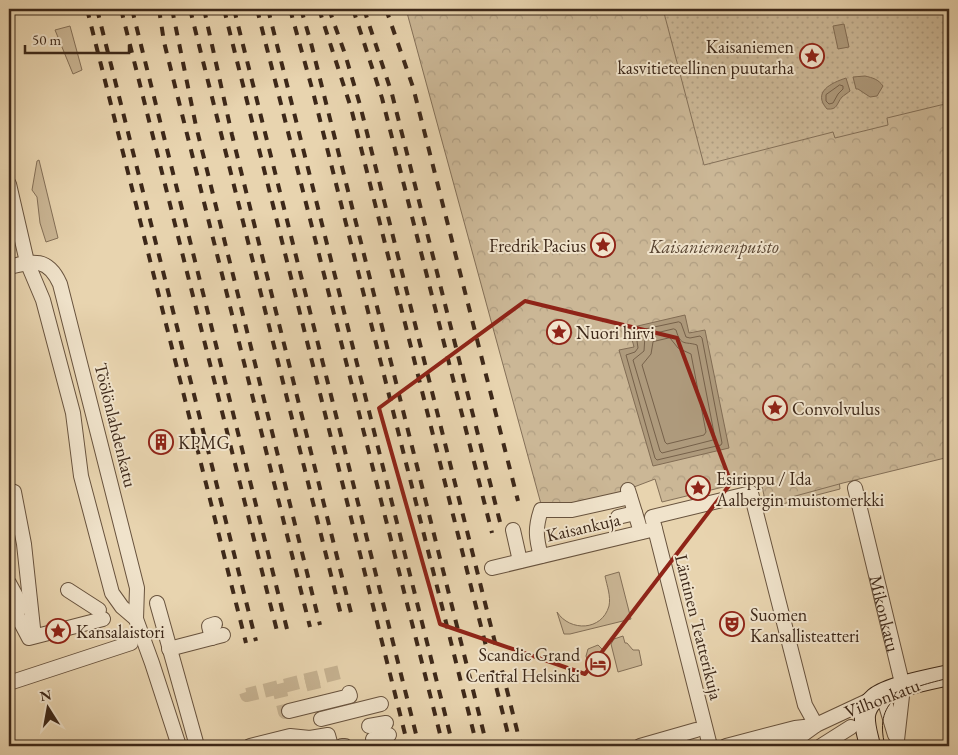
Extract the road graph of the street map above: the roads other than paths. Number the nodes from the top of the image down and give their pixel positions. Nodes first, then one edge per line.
1 (9, 184) edge
2 (27, 262) junction
3 (9, 267) edge
4 (855, 488) dead end
5 (9, 490) edge
6 (635, 513) junction
7 (618, 517) dead end
8 (654, 523) junction
9 (513, 530) dead end
10 (640, 532) junction
11 (516, 554) junction
12 (541, 556) junction
13 (492, 568) dead end
14 (9, 583) edge
15 (68, 590) dead end
16 (9, 600) edge
17 (157, 604) dead end
18 (136, 619) junction
19 (217, 632) dead end
20 (131, 643) dead end
21 (177, 650) junction
22 (949, 674) edge
23 (9, 683) edge
24 (903, 687) junction
25 (349, 693) dead end
26 (876, 697) junction
27 (317, 702) junction
28 (381, 704) dead end
29 (289, 711) dead end
30 (321, 719) junction
31 (816, 725) junction
32 (851, 727) dead end
33 (387, 729) dead end
34 (696, 730) dead end
35 (371, 733) dead end
36 (328, 741) edge
37 (308, 742) edge
38 (897, 743) edge
39 (179, 746) edge
40 (197, 746) edge
41 (250, 746) edge
42 (640, 746) edge
43 (710, 746) edge
44 (726, 746) edge
45 (766, 746) edge
46 (821, 746) edge
47 (870, 746) edge

1 - 2 street
2 - 3 street
2 - 18 street, Töölönlahdenkatu
2 - 18 street, Töölönlahdenkatu
4 - 24 street, Mikonkatu
5 - 14 street
6 - 7 street
6 - 10 street
6 - 12 street
8 - 10 street, Kaisankuja
8 - 31 street, Kaisankuja
8 - 43 street, Läntinen Teatterikuja
9 - 11 street
10 - 12 street, Kaisankuja
11 - 12 street, Kaisankuja
11 - 13 street, Kaisankuja
15 - 16 street
17 - 21 street
18 - 39 street, Töölönlahdenkatu
19 - 21 street
20 - 23 street
21 - 40 street
22 - 24 main road, Vilhonkatu
24 - 26 main road, Vilhonkatu
24 - 38 street, Mikonkatu
25 - 27 street
26 - 31 street, Vilhonkatu
26 - 38 street, Mikonkatu
26 - 47 main road
27 - 29 street
27 - 30 street
28 - 30 street
30 - 36 street
31 - 44 street, Vilhonkatu
31 - 45 street, Vilhonkatu
32 - 46 street
33 - 35 street
34 - 42 street
36 - 37 street
37 - 41 street

